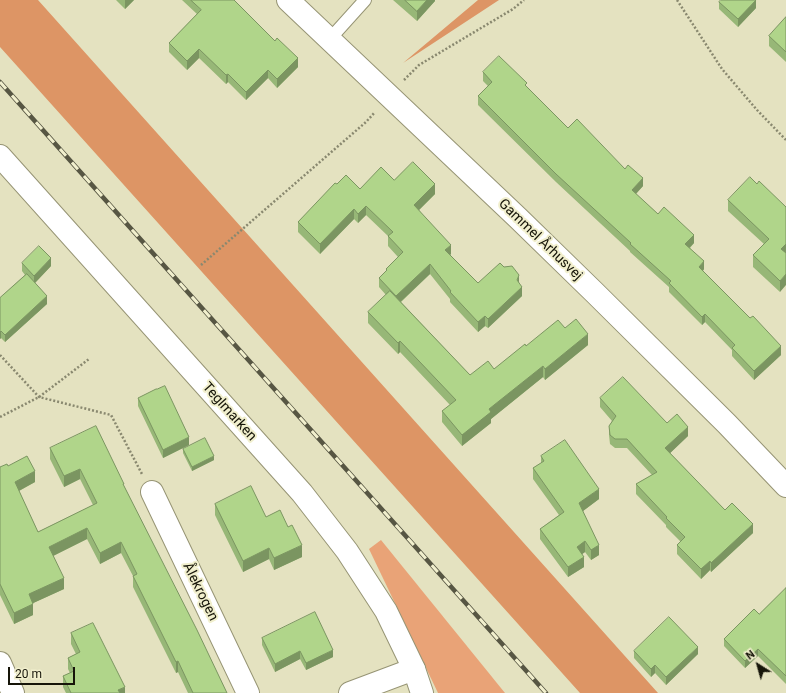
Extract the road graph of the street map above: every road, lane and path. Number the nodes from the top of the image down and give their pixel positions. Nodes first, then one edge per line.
1 (288, 0) edge
2 (365, 0) edge
3 (524, 0) edge
4 (677, 0) edge
5 (329, 40) junction
6 (419, 65) dead end
7 (366, 122) dead end
8 (786, 140) edge
9 (0, 156) edge
10 (201, 265) dead end
11 (0, 355) edge
12 (89, 359) dead end
13 (39, 397) junction
14 (0, 417) edge
15 (786, 486) edge
16 (152, 492) joint
17 (0, 663) edge
18 (414, 669) junction
19 (13, 693) edge
20 (248, 693) edge
21 (350, 693) edge
22 (422, 693) edge

1 - 5 street, Gammel Århusvej
2 - 5 lane
3 - 6 path
4 - 8 path
5 - 15 street, Gammel Århusvej
7 - 10 path
9 - 18 street, Teglmarken
11 - 13 path
12 - 13 path
13 - 14 path
13 - 16 path
16 - 20 street, Ålekrogen
17 - 19 street
18 - 21 street
18 - 22 street, Teglmarken

